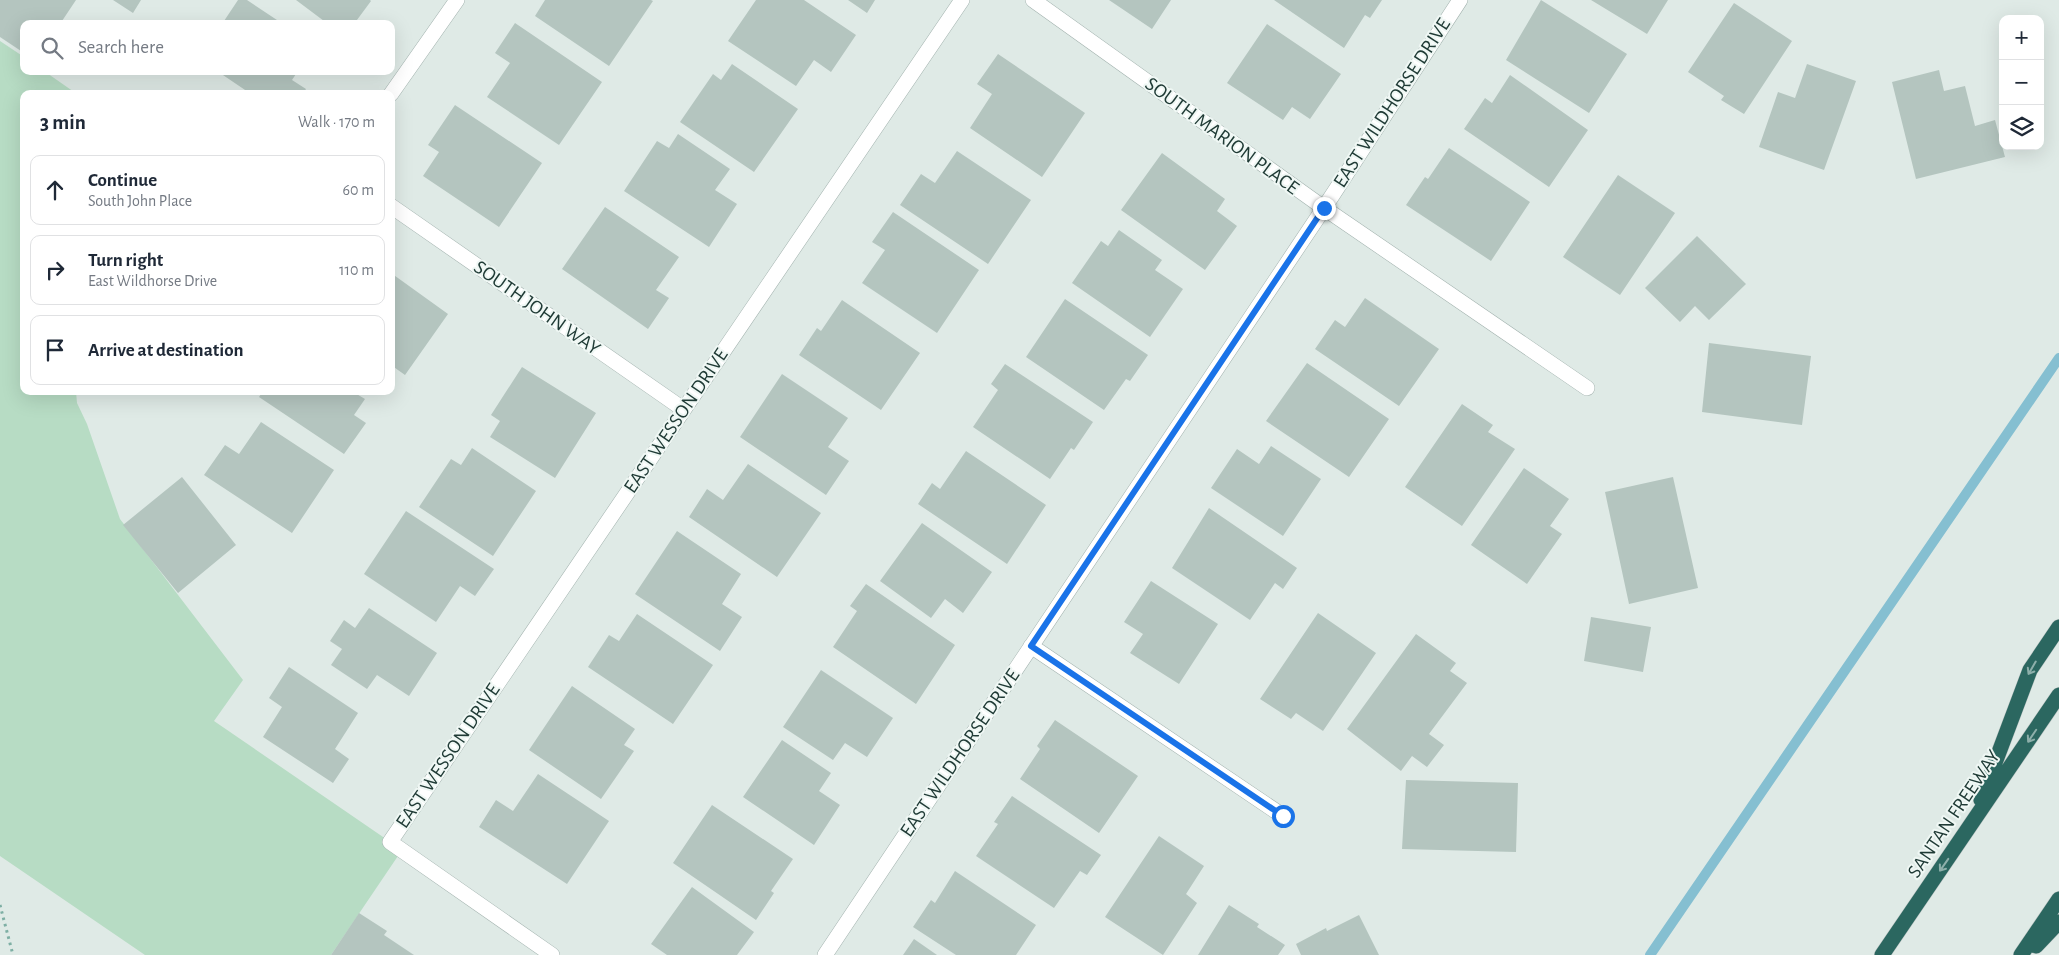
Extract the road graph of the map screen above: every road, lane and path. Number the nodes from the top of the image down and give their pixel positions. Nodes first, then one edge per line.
1 (457, 0) edge
2 (962, 0) edge
3 (1033, 0) edge
4 (1460, 0) edge
5 (394, 90) edge
6 (1324, 208) junction
7 (395, 209) edge
8 (1587, 388) dead end
9 (683, 409) junction
10 (2059, 627) edge
11 (1031, 646) junction
12 (2059, 695) edge
13 (1283, 816) dead end
14 (1972, 825) junction
15 (2059, 899) edge
16 (0, 905) edge
17 (2059, 922) edge
18 (12, 955) edge
19 (552, 955) edge
20 (825, 955) edge
21 (1882, 955) edge
22 (2021, 955) edge
23 (2028, 955) edge

1 - 5 street
2 - 9 street, EAST WESSON DRIVE
3 - 6 street, SOUTH MARION PLACE
4 - 6 street, EAST WILDHORSE DRIVE
6 - 8 street, SOUTH MARION PLACE
6 - 11 street, EAST WILDHORSE DRIVE
7 - 9 street, SOUTH JOHN WAY
9 - 19 street, EAST WESSON DRIVE
10 -> 14 highway
11 - 13 street
11 - 20 street, EAST WILDHORSE DRIVE
12 -> 14 highway, SANTAN FREEWAY
14 -> 21 highway, SANTAN FREEWAY
15 - 22 highway
16 - 18 path
17 - 23 highway

